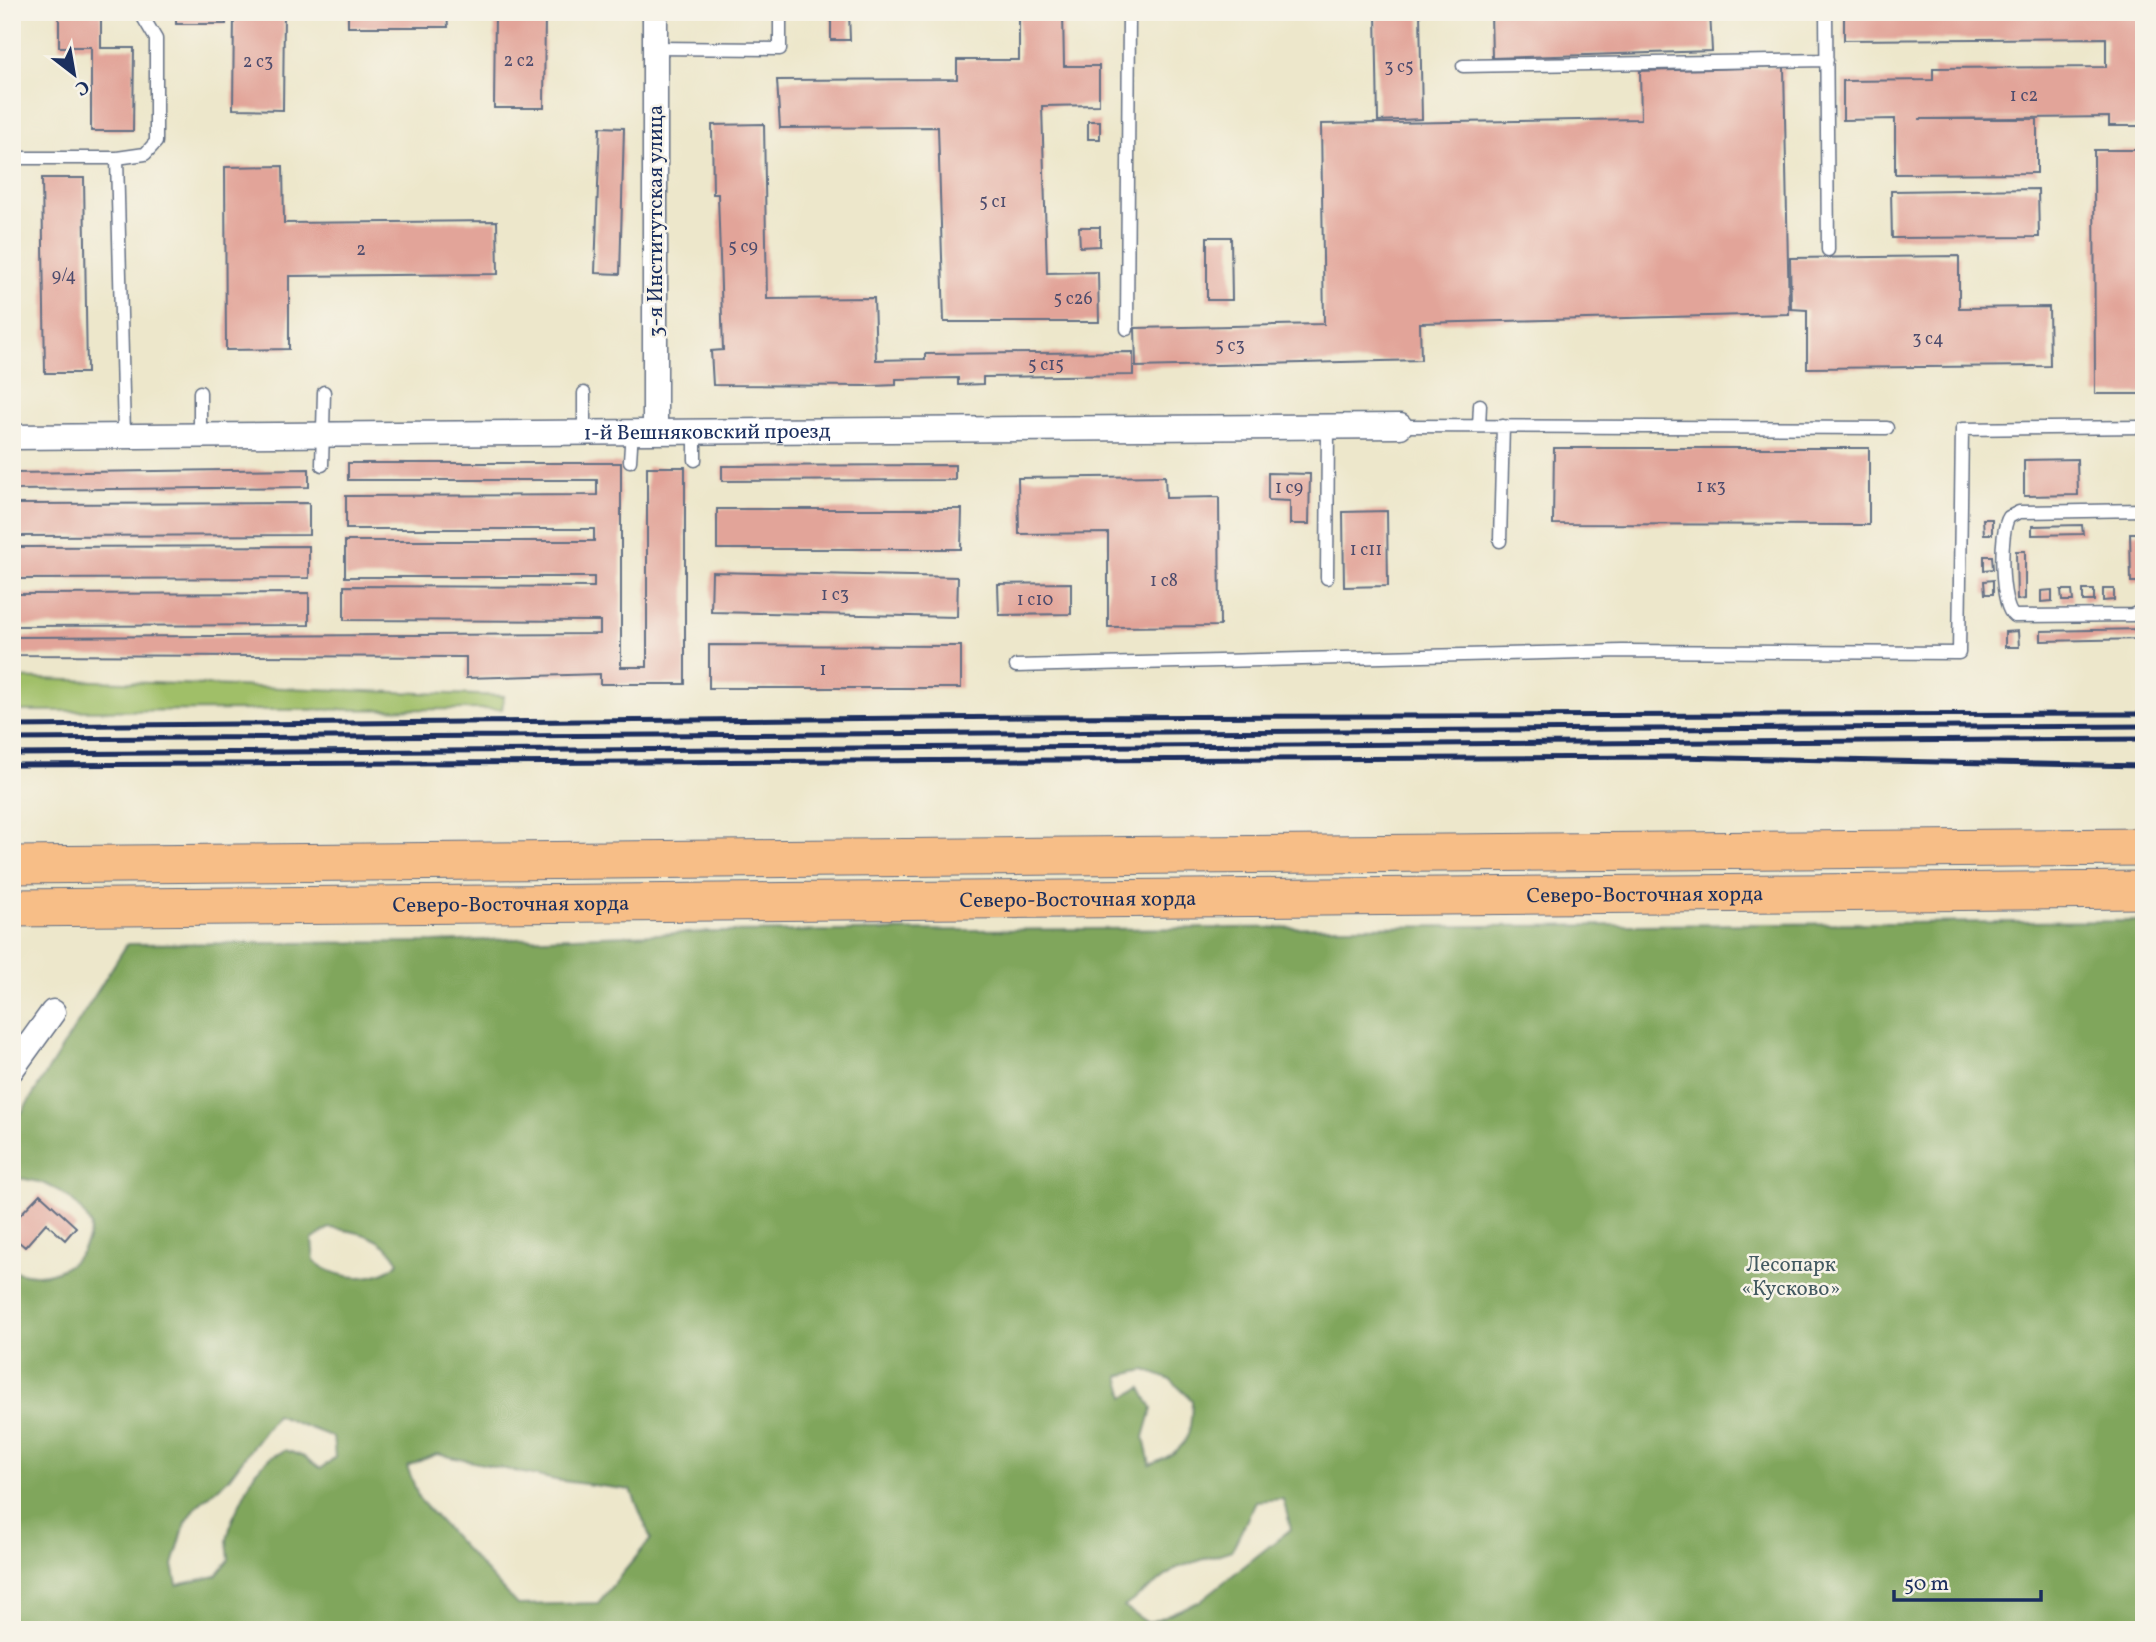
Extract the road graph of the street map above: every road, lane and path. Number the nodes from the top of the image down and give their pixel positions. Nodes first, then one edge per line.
1 (140, 12) edge
2 (655, 12) edge
3 (780, 12) edge
4 (1129, 12) edge
5 (1826, 12) edge
6 (654, 48) junction
7 (1827, 61) junction
8 (1463, 66) dead end
9 (12, 158) edge
10 (117, 158) junction
11 (1828, 250) dead end
12 (1127, 329) dead end
13 (200, 392) dead end
14 (324, 393) dead end
15 (584, 393) dead end
16 (1480, 405) dead end
17 (1400, 425) joint
18 (1328, 426) junction
19 (1479, 426) junction
20 (1503, 426) junction
21 (2144, 427) edge
22 (1887, 428) dead end
23 (695, 429) junction
24 (643, 430) junction
25 (584, 432) junction
26 (124, 434) junction
27 (200, 434) junction
28 (322, 436) junction
29 (12, 437) edge
30 (695, 460) dead end
31 (630, 461) dead end
32 (322, 465) dead end
33 (2144, 510) edge
34 (1500, 541) dead end
35 (1327, 578) dead end
36 (2144, 610) edge
37 (1016, 666) dead end
38 (2144, 847) edge
39 (12, 865) edge
40 (2144, 890) edge
41 (12, 908) edge
42 (53, 1012) dead end
43 (12, 1069) edge

1 - 10 lane
2 - 6 street, 3-я Институтская улица
3 - 6 lane
4 - 12 lane
5 - 7 lane
6 - 24 street, 3-я Институтская улица
7 - 8 lane
7 - 11 lane
9 - 10 lane
10 - 26 lane
13 - 27 lane
14 - 28 lane
15 - 25 lane
16 - 19 lane
17 - 18 street, 1-й Вешняковский проезд
17 - 19 lane
18 - 23 street, 1-й Вешняковский проезд
18 - 35 lane
19 - 20 lane
20 - 22 lane
20 - 34 lane
21 - 37 lane
23 - 24 street, 1-й Вешняковский проезд
23 - 30 lane
24 - 25 street, 1-й Вешняковский проезд
24 - 31 lane
25 - 28 street, 1-й Вешняковский проезд
26 - 27 street, 1-й Вешняковский проезд
26 - 29 street, 1-й Вешняковский проезд
27 - 28 street, 1-й Вешняковский проезд
28 - 32 lane
33 - 36 lane
38 - 39 main road, Северо-Восточная хорда
40 - 41 main road, Северо-Восточная хорда
42 - 43 street

